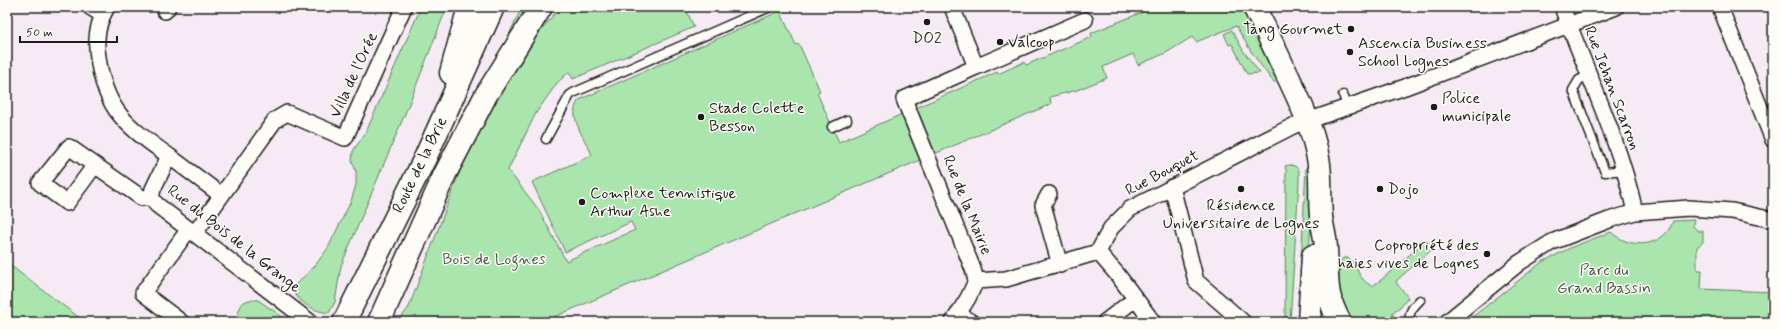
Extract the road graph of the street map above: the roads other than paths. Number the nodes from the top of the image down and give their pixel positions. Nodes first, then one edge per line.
1 (404, 7) edge
2 (469, 7) edge
3 (493, 7) edge
4 (509, 7) edge
5 (541, 7) edge
6 (770, 7) edge
7 (952, 7) edge
8 (1562, 7) edge
9 (1616, 7) edge
10 (1720, 7) edge
11 (100, 10) edge
12 (1256, 10) edge
13 (1085, 20) dead end
14 (1569, 25) junction
15 (976, 67) junction
16 (1589, 75) junction
17 (1314, 118) junction
18 (847, 120) dead end
19 (832, 127) dead end
20 (546, 139) dead end
21 (1773, 140) edge
22 (169, 156) junction
23 (95, 165) dead end
24 (1624, 170) junction
25 (1173, 186) junction
26 (1049, 194) dead end
27 (221, 195) junction
28 (151, 198) junction
29 (1635, 212) junction
30 (1321, 215) junction
31 (1773, 220) edge
32 (192, 231) junction
33 (1098, 252) junction
34 (376, 256) junction
35 (1060, 265) junction
36 (976, 281) junction
37 (1135, 299) junction
38 (1420, 300) dead end
39 (957, 316) edge
40 (180, 322) edge
41 (310, 322) edge
42 (344, 322) edge
43 (374, 322) edge
44 (379, 322) edge
45 (977, 322) edge
46 (1105, 322) edge
47 (1153, 322) edge
48 (1243, 322) edge
49 (1309, 322) edge
50 (1340, 322) edge
51 (1410, 322) edge
52 (1447, 322) edge

1 - 27 street, Villa de l'Orée
2 - 34 main road
3 - 34 main road, Route de la Brie
4 - 43 main road, Route de la Brie
5 - 44 main road
6 - 20 lane
7 - 15 street
8 - 14 street
9 - 14 street, Rue Jehan Scarron
10 - 21 street
11 - 22 street, Rue du Bois de la Grange
12 - 17 main road
13 - 15 street
14 - 16 street, Rue Jehan Scarron
14 - 17 street, Rue Bouquet
15 - 36 street, Rue de la Mairie
16 - 24 street, Rue Jehan Scarron
16 - 24 lane
17 - 25 street, Rue Bouquet
17 - 30 main road
18 - 19 lane
22 - 27 street, Rue du Bois de la Grange
22 - 28 street, Rue du Bois de la Grange
23 - 28 street
24 - 29 street, Rue Jehan Scarron
25 - 33 street, Rue Bouquet
25 - 48 street
26 - 35 street
27 - 32 street, Villa de l'Orée
28 - 32 street, Rue du Bois de la Grange
29 - 31 street
29 - 52 street
30 - 49 main road
30 - 50 main road
32 - 40 street, Villa de l'Orée
32 - 41 street, Rue du Bois de la Grange
33 - 35 street
33 - 37 street
34 - 42 main road, Route de la Brie
35 - 36 street
36 - 39 street, Rue de la Mairie
37 - 46 street
37 - 47 street
38 - 51 lane
39 - 45 lane

